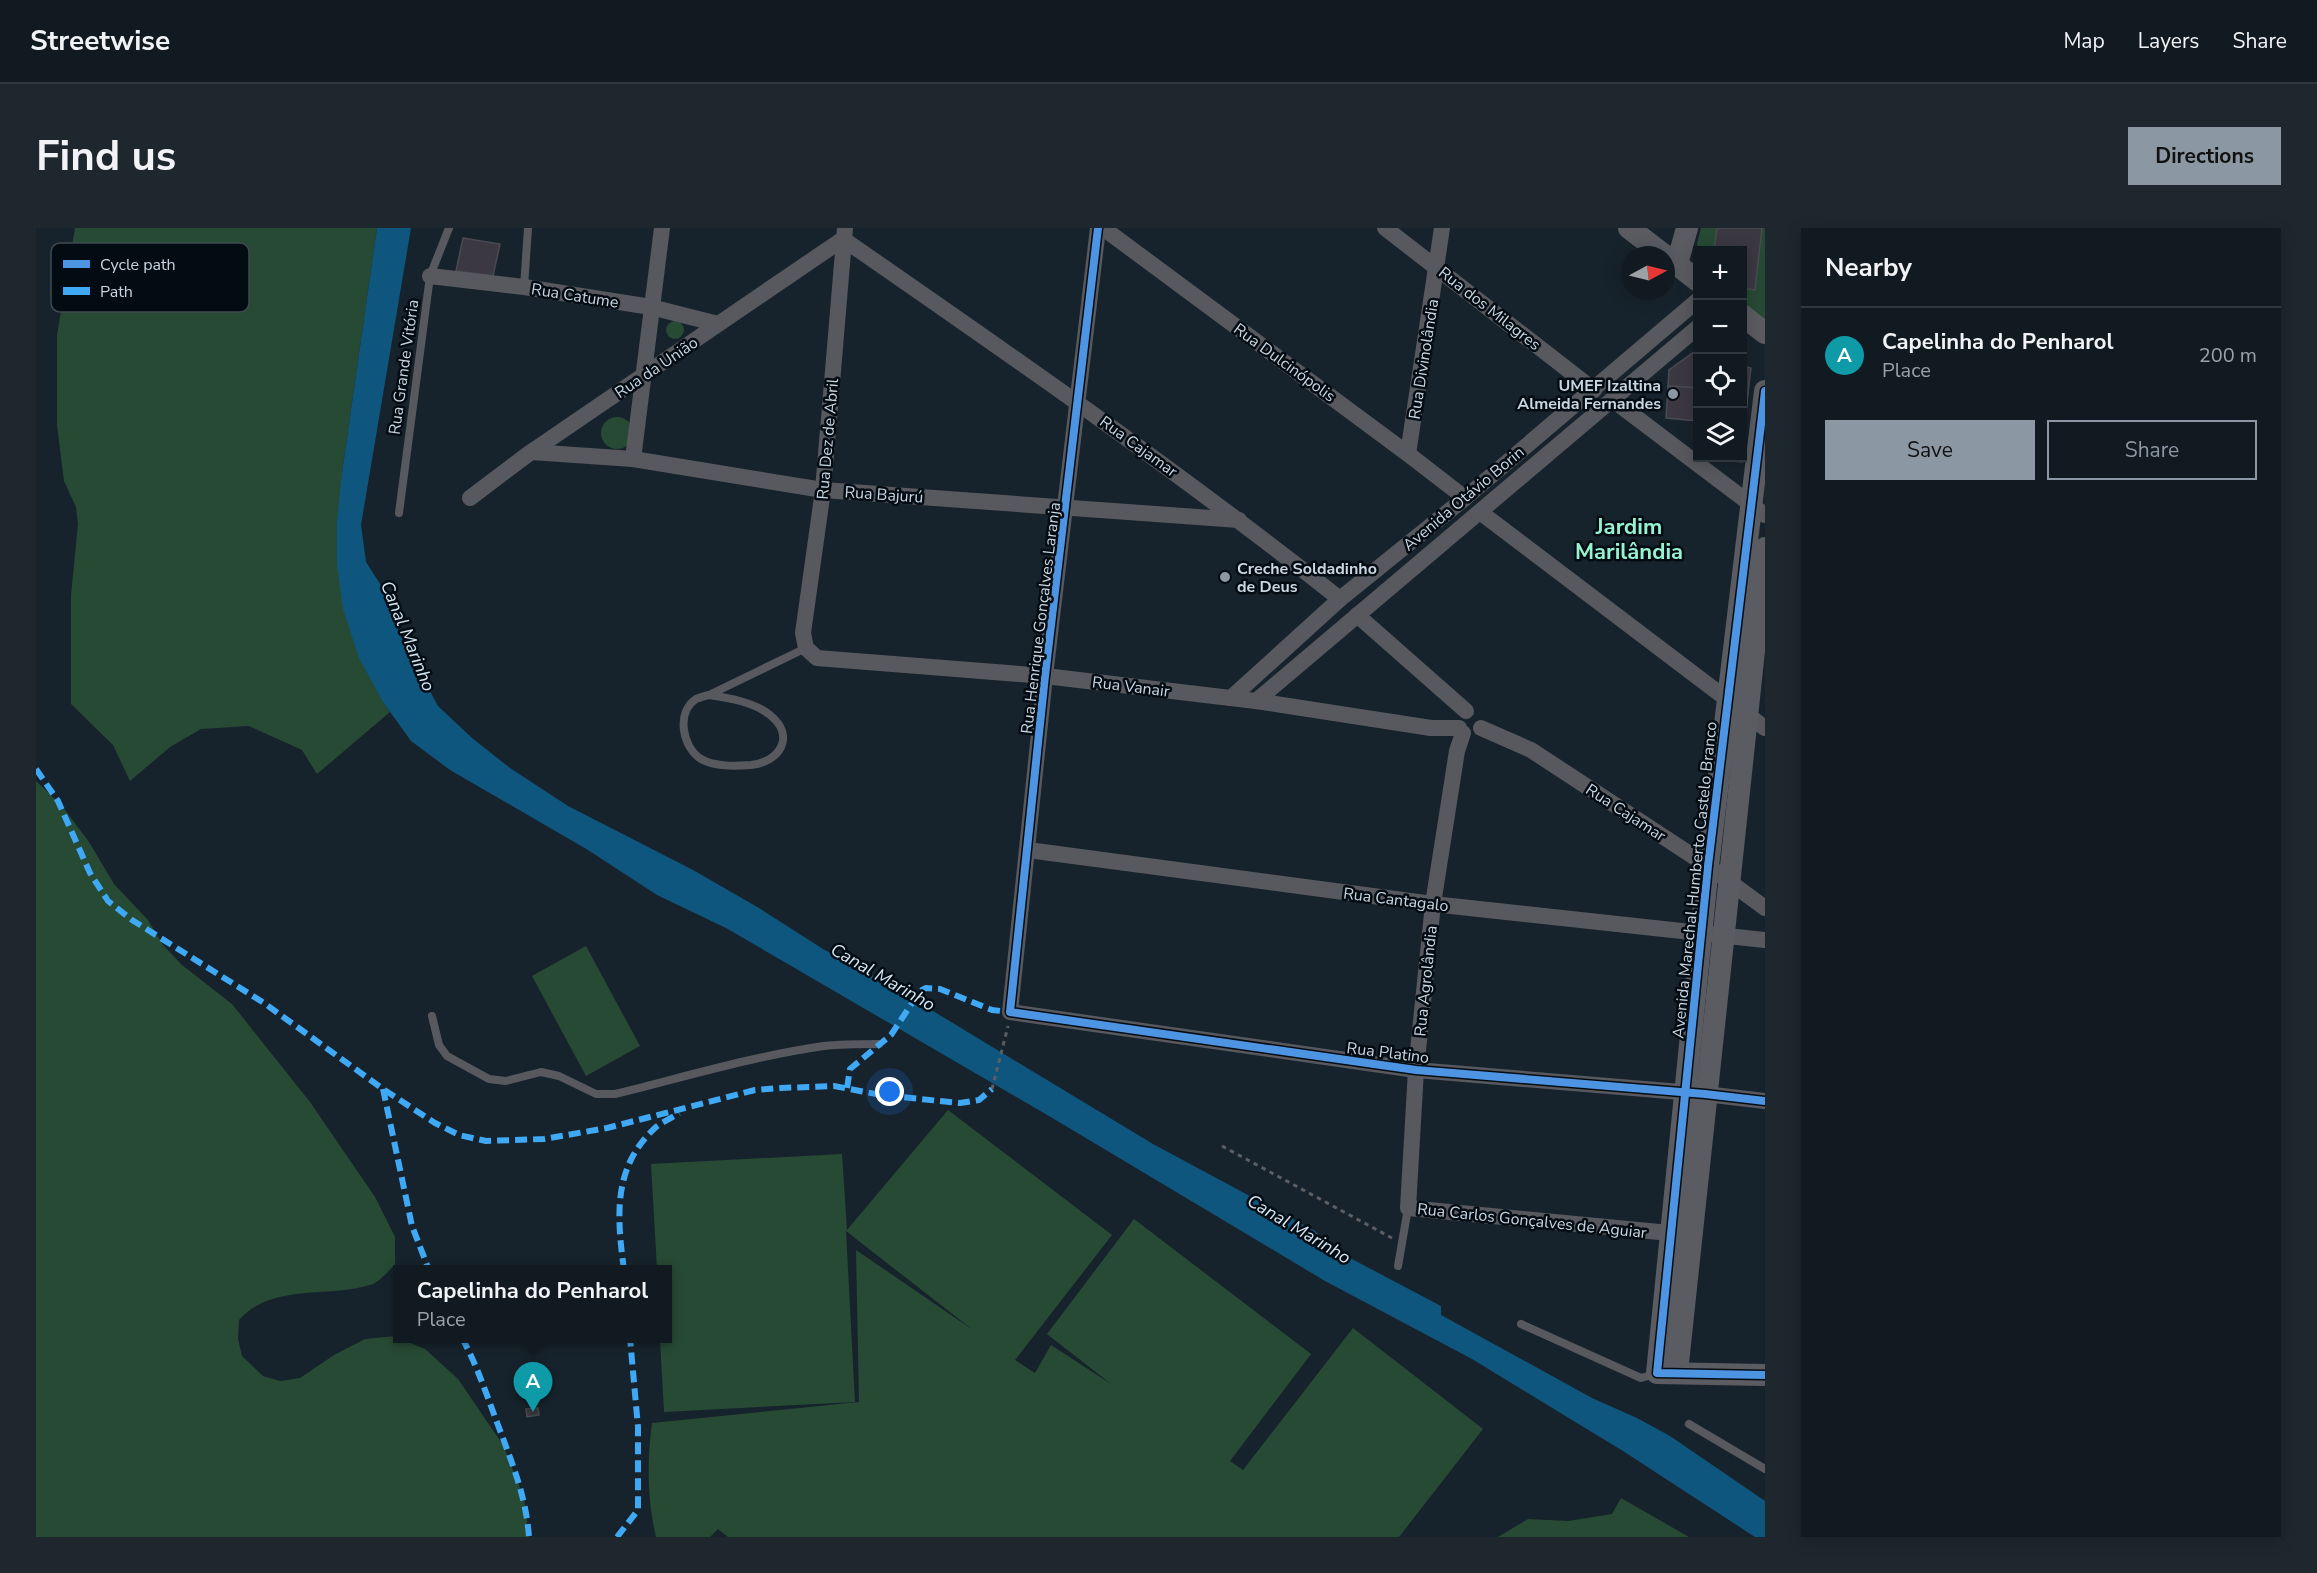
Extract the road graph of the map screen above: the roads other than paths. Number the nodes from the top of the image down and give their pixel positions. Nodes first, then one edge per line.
1 (448, 228) edge
2 (528, 228) edge
3 (662, 228) edge
4 (1098, 228) edge
5 (1103, 228) edge
6 (1385, 228) edge
7 (1442, 228) edge
8 (1629, 228) edge
9 (1687, 228) edge
10 (844, 233) edge
11 (1652, 246) edge
12 (1675, 249) edge
13 (1675, 264) edge
14 (1437, 267) junction
15 (430, 276) junction
16 (1693, 277) edge
17 (524, 287) junction
18 (1693, 304) edge
19 (651, 307) junction
20 (1747, 318) edge
21 (718, 324) junction
22 (1693, 331) edge
23 (1765, 333) edge
24 (642, 377) junction
25 (1594, 390) junction
26 (1765, 392) edge
27 (1613, 400) junction
28 (1079, 402) junction
29 (531, 452) junction
30 (1408, 454) junction
31 (633, 459) junction
32 (823, 490) junction
33 (470, 498) dead end
34 (1465, 498) junction
35 (1066, 507) junction
36 (1758, 510) edge
37 (1480, 512) junction
38 (399, 513) dead end
39 (1240, 520) junction
40 (1765, 548) edge
41 (1340, 599) junction
42 (1357, 615) junction
43 (806, 648) junction
44 (1046, 676) junction
45 (709, 695) junction
46 (1231, 698) junction
47 (1727, 700) junction
48 (1256, 701) junction
49 (1466, 711) junction
50 (1756, 722) edge
51 (1481, 728) junction
52 (1461, 730) junction
53 (1028, 850) junction
54 (1708, 866) junction
55 (1730, 882) junction
56 (1433, 904) junction
57 (1765, 908) edge
58 (1701, 933) junction
59 (1724, 936) junction
60 (1765, 940) edge
61 (1010, 1012) joint
62 (432, 1016) dead end
63 (879, 1044) dead end
64 (1416, 1070) junction
65 (1695, 1093) junction
66 (1765, 1101) edge
67 (1408, 1208) junction
68 (1680, 1234) junction
69 (1398, 1266) dead end
70 (1521, 1324) dead end
71 (1667, 1372) junction
72 (1765, 1375) edge
73 (1689, 1424) dead end
74 (1765, 1469) edge

1 - 15 lane, Rua Grande Vitória
2 - 17 lane
3 - 19 street
4 - 28 street, Rua Henrique Gonçalves Laranja
5 - 30 street, Rua Dulcinópolis
6 - 14 street, Rua dos Milagres
7 - 14 street, Rua Divinolândia
8 - 11 street
9 - 12 street
10 - 21 street, Rua da União
10 - 28 street, Rua Cajamar
10 - 32 street, Rua Dez de Abril
13 - 16 street
14 - 25 street, Rua dos Milagres
14 - 30 street, Rua Divinolândia
15 - 17 street, Rua Catume
15 - 38 lane, Rua Grande Vitória
17 - 19 street, Rua Catume
18 - 25 street, Avenida Otávio Borin
19 - 21 street, Rua Catume
19 - 24 street
20 - 23 street
21 - 24 street, Rua da União
22 - 27 street, Avenida Otávio Borin
24 - 29 street, Rua da União
24 - 31 street
25 - 34 street, Avenida Otávio Borin
26 - 36 street, Avenida Marechal Humberto Castelo Branco
27 - 36 street
27 - 37 street, Avenida Otávio Borin
28 - 35 street, Rua Henrique Gonçalves Laranja
28 - 39 street, Rua Cajamar
29 - 31 street, Rua Bajurú
29 - 33 street, Rua da União
30 - 34 street, Rua Dulcinópolis
31 - 32 street, Rua Bajurú
32 - 35 street, Rua Bajurú
32 - 43 street, Rua Dez de Abril
34 - 41 street, Avenida Otávio Borin
35 - 39 street, Rua Bajurú
35 - 44 street, Rua Henrique Gonçalves Laranja
36 - 47 street, Avenida Marechal Humberto Castelo Branco
37 - 42 street, Avenida Otávio Borin
37 - 47 street
39 - 41 street, Rua Cajamar
40 - 50 street, Avenida Marechal Humberto Castelo Branco
41 - 46 street, Avenida Otávio Borin
42 - 48 street, Avenida Otávio Borin
42 - 49 street
43 - 44 street, Rua Vanair
43 - 45 lane
44 - 46 street, Rua Vanair
44 - 53 street, Rua Henrique Gonçalves Laranja
45 - 45 lane
46 - 48 street, Rua Vanair
47 - 50 street
47 - 54 street, Avenida Marechal Humberto Castelo Branco
48 - 52 street, Rua Vanair
49 - 51 street
49 - 52 street
50 - 55 street, Avenida Marechal Humberto Castelo Branco
51 - 52 street
51 - 54 street, Rua Cajamar
52 - 56 street, Rua Agrolândia
53 - 56 street, Rua Cantagalo
53 - 61 street, Rua Henrique Gonçalves Laranja
54 - 55 street, Rua Cajamar
54 - 58 street, Avenida Marechal Humberto Castelo Branco
55 - 57 street, Rua Cajamar
55 - 59 street, Avenida Marechal Humberto Castelo Branco
56 - 58 street, Rua Cantagalo
56 - 64 street, Rua Agrolândia
58 - 59 street, Rua Cantagalo
58 - 65 street, Avenida Marechal Humberto Castelo Branco
59 - 60 street, Rua Cantagalo
59 - 65 street, Avenida Marechal Humberto Castelo Branco
61 - 64 street, Rua Platino
62 - 63 lane
64 - 65 street, Rua Platino
64 - 67 street, Rua Agrolândia
65 - 66 street, Rua Platino
65 - 68 street, Avenida Marechal Humberto Castelo Branco
67 - 68 street, Rua Carlos Gonçalves de Aguiar
67 - 69 lane, Rua Agrolândia
68 - 71 street, Avenida Marechal Humberto Castelo Branco
70 - 71 lane
71 - 72 street
73 - 74 lane

